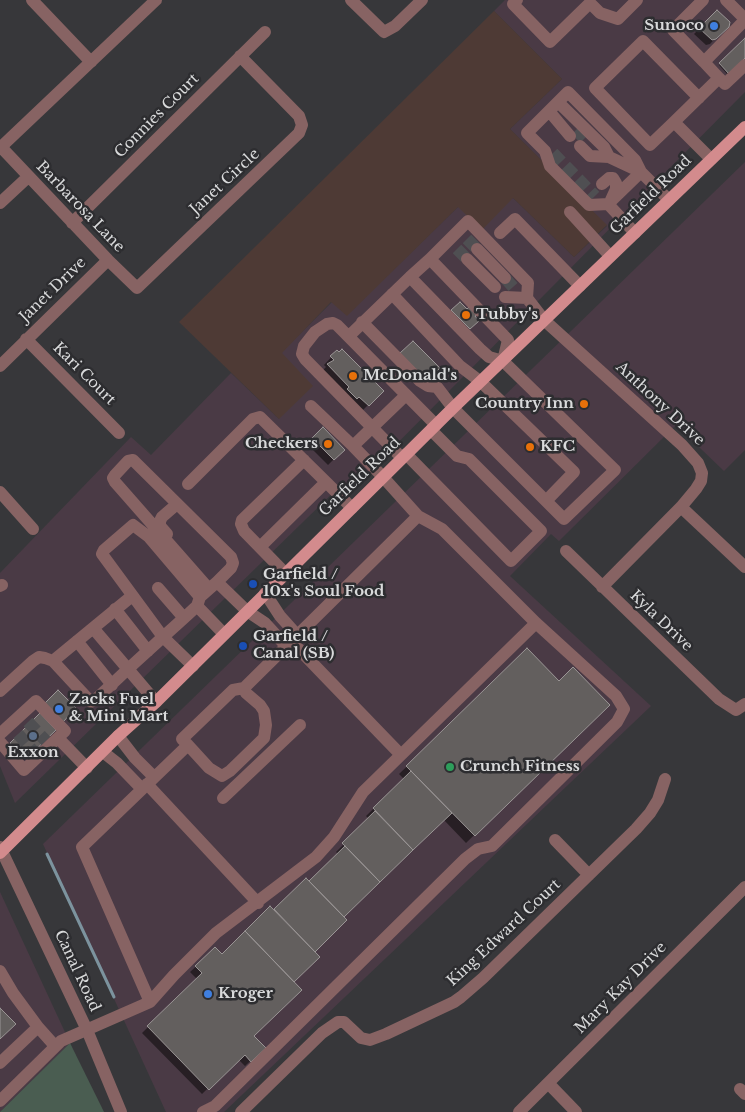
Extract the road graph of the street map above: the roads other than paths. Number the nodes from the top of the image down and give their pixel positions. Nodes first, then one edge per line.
1 (32, 0) edge
2 (156, 0) edge
3 (351, 0) edge
4 (422, 0) edge
5 (517, 0) edge
6 (637, 0) edge
7 (704, 0) edge
8 (726, 0) edge
9 (591, 1) edge
10 (745, 20) edge
11 (265, 32) dead end
12 (240, 56) junction
13 (91, 62) junction
14 (704, 62) junction
15 (745, 65) edge
16 (720, 78) junction
17 (698, 98) junction
18 (553, 106) junction
19 (674, 122) junction
20 (745, 126) edge
21 (530, 129) junction
22 (573, 133) tunnel mouth
23 (583, 143) tunnel mouth
24 (0, 147) edge
25 (553, 153) tunnel mouth
26 (609, 157) junction
27 (711, 159) junction
28 (641, 172) junction
29 (28, 177) junction
30 (602, 184) tunnel mouth
31 (595, 196) tunnel mouth
32 (669, 200) junction
33 (0, 203) edge
34 (608, 204) junction
35 (570, 212) dead end
36 (72, 223) junction
37 (635, 232) junction
38 (500, 233) dead end
39 (472, 254) tunnel mouth
40 (610, 256) junction
41 (430, 259) junction
42 (108, 260) junction
43 (410, 277) junction
44 (500, 282) tunnel mouth
45 (580, 286) junction
46 (137, 288) joint
47 (509, 292) tunnel mouth
48 (392, 294) junction
49 (527, 298) junction
50 (544, 320) junction
51 (362, 322) junction
52 (348, 336) junction
53 (26, 339) junction
54 (503, 361) junction
55 (0, 366) edge
56 (481, 382) junction
57 (406, 395) junction
58 (312, 406) dead end
59 (453, 408) junction
60 (372, 427) junction
61 (434, 428) junction
62 (119, 433) dead end
63 (353, 446) junction
64 (404, 456) junction
65 (304, 460) junction
66 (383, 477) junction
67 (326, 482) junction
68 (188, 484) dead end
69 (0, 492) edge
70 (546, 501) junction
71 (177, 504) junction
72 (681, 507) junction
73 (352, 508) junction
74 (418, 516) junction
75 (33, 528) dead end
76 (260, 547) junction
77 (566, 551) dead end
78 (745, 567) edge
79 (286, 573) junction
80 (196, 574) junction
81 (602, 587) junction
82 (158, 588) dead end
83 (206, 593) junction
84 (265, 593) junction
85 (132, 596) junction
86 (115, 609) junction
87 (248, 611) junction
88 (184, 618) junction
89 (536, 624) junction
90 (92, 628) junction
91 (224, 634) junction
92 (163, 637) junction
93 (77, 641) junction
94 (292, 641) junction
95 (148, 651) junction
96 (53, 661) junction
97 (192, 666) junction
98 (128, 669) junction
99 (112, 685) junction
100 (244, 688) junction
101 (0, 691) edge
102 (156, 702) junction
103 (740, 707) edge
104 (300, 725) dead end
105 (118, 736) junction
106 (51, 741) junction
107 (1, 742) edge
108 (184, 749) junction
109 (103, 752) junction
110 (401, 755) junction
111 (87, 768) junction
112 (665, 779) dead end
113 (148, 784) junction
114 (223, 798) dead end
115 (555, 840) dead end
116 (1, 850) edge
117 (589, 875) junction
118 (745, 888) edge
119 (258, 903) junction
120 (0, 972) edge
121 (150, 1002) junction
122 (38, 1027) junction
123 (87, 1030) junction
124 (56, 1046) junction
125 (0, 1063) edge
126 (548, 1083) junction
127 (1, 1098) edge
128 (121, 1112) edge
129 (203, 1112) edge
130 (240, 1112) edge
131 (520, 1112) edge
132 (576, 1112) edge

1 - 13 street
2 - 13 street
3 - 4 street
5 - 9 street
6 - 9 street
7 - 14 street
8 - 10 street
10 - 14 street
11 - 12 street, Connies Court
12 - 36 street, Connies Court
12 - 46 street, Janet Circle
13 - 24 street
14 - 16 street
15 - 16 street
16 - 17 street
17 - 19 street
17 - 19 street
18 - 21 street
18 - 22 street
18 - 26 street
18 - 28 street
19 - 27 street
20 - 27 main road, Garfield Road
21 - 25 street
21 - 34 street
23 - 26 street
24 - 29 street, Barbarosa Lane
26 - 28 street
27 - 32 main road, Garfield Road
28 - 32 street
28 - 34 street
29 - 33 street
29 - 36 street, Barbarosa Lane
30 - 34 street
31 - 34 street
32 - 37 main road, Garfield Road
34 - 37 street
35 - 40 street
36 - 42 street, Barbarosa Lane
37 - 40 main road, Garfield Road
38 - 45 street
39 - 44 street
40 - 45 main road, Garfield Road
41 - 43 street
41 - 49 street
41 - 54 street
42 - 46 street, Barbarosa Lane
42 - 53 street, Janet Drive
43 - 48 street
43 - 54 street
45 - 50 main road, Garfield Road
47 - 49 street
48 - 51 street
48 - 56 street
49 - 50 street, Anthony Drive
50 - 54 main road, Garfield Road
50 - 72 street, Anthony Drive
51 - 52 street
51 - 59 street
52 - 57 street
52 - 60 street
53 - 55 street, Janet Drive
53 - 62 street, Kari Court
54 - 56 main road, Garfield Road
54 - 70 street
56 - 59 main road, Garfield Road
56 - 70 street
57 - 60 street
57 - 61 street
58 - 63 street
59 - 61 main road, Garfield Road
59 - 70 street
60 - 63 street
60 - 64 street
61 - 64 main road, Garfield Road
61 - 64 street
63 - 66 street
64 - 66 main road, Garfield Road
65 - 67 street
65 - 68 street
65 - 76 street
66 - 73 main road, Garfield Road
66 - 74 street
67 - 73 street
67 - 76 street
69 - 75 street
71 - 80 street
71 - 80 street
71 - 83 street
72 - 78 street
72 - 81 street, Anthony Drive
73 - 79 main road, Garfield Road
74 - 89 street
74 - 94 street
76 - 79 street
77 - 81 street, Kyla Drive
79 - 84 main road, Garfield Road
80 - 83 street
81 - 103 street, Kyla Drive
82 - 88 street
83 - 85 street
83 - 87 street
83 - 88 street
83 - 91 street
84 - 87 main road, Garfield Road
84 - 94 street
85 - 86 street
85 - 92 street
86 - 90 street
86 - 95 street
87 - 91 main road, Garfield Road
87 - 94 street
88 - 92 street
89 - 110 street
89 - 129 street
90 - 93 street
90 - 98 street
91 - 97 main road, Garfield Road
92 - 95 street
92 - 97 street
93 - 96 street
93 - 99 street
94 - 100 street
94 - 110 street
95 - 98 street
96 - 99 street
96 - 101 street
97 - 102 main road, Garfield Road
98 - 99 street
98 - 102 street
100 - 108 street
100 - 108 street
102 - 105 main road, Garfield Road
104 - 114 street
105 - 109 main road, Garfield Road
105 - 113 street
106 - 107 street
106 - 107 street
106 - 111 street
108 - 113 street
109 - 111 main road, Garfield Road
109 - 113 street
110 - 119 street
111 - 116 main road, Garfield Road
112 - 117 street, King Edward Court
113 - 119 street
113 - 121 street
115 - 117 street
116 - 123 street, Canal Road
117 - 130 street, King Edward Court
118 - 126 street, Mary Kay Drive
119 - 121 street
120 - 122 street
121 - 123 street
122 - 124 street
122 - 125 street
123 - 124 street
123 - 128 street, Canal Road
124 - 127 street
126 - 131 street, Mary Kay Drive
126 - 132 street

